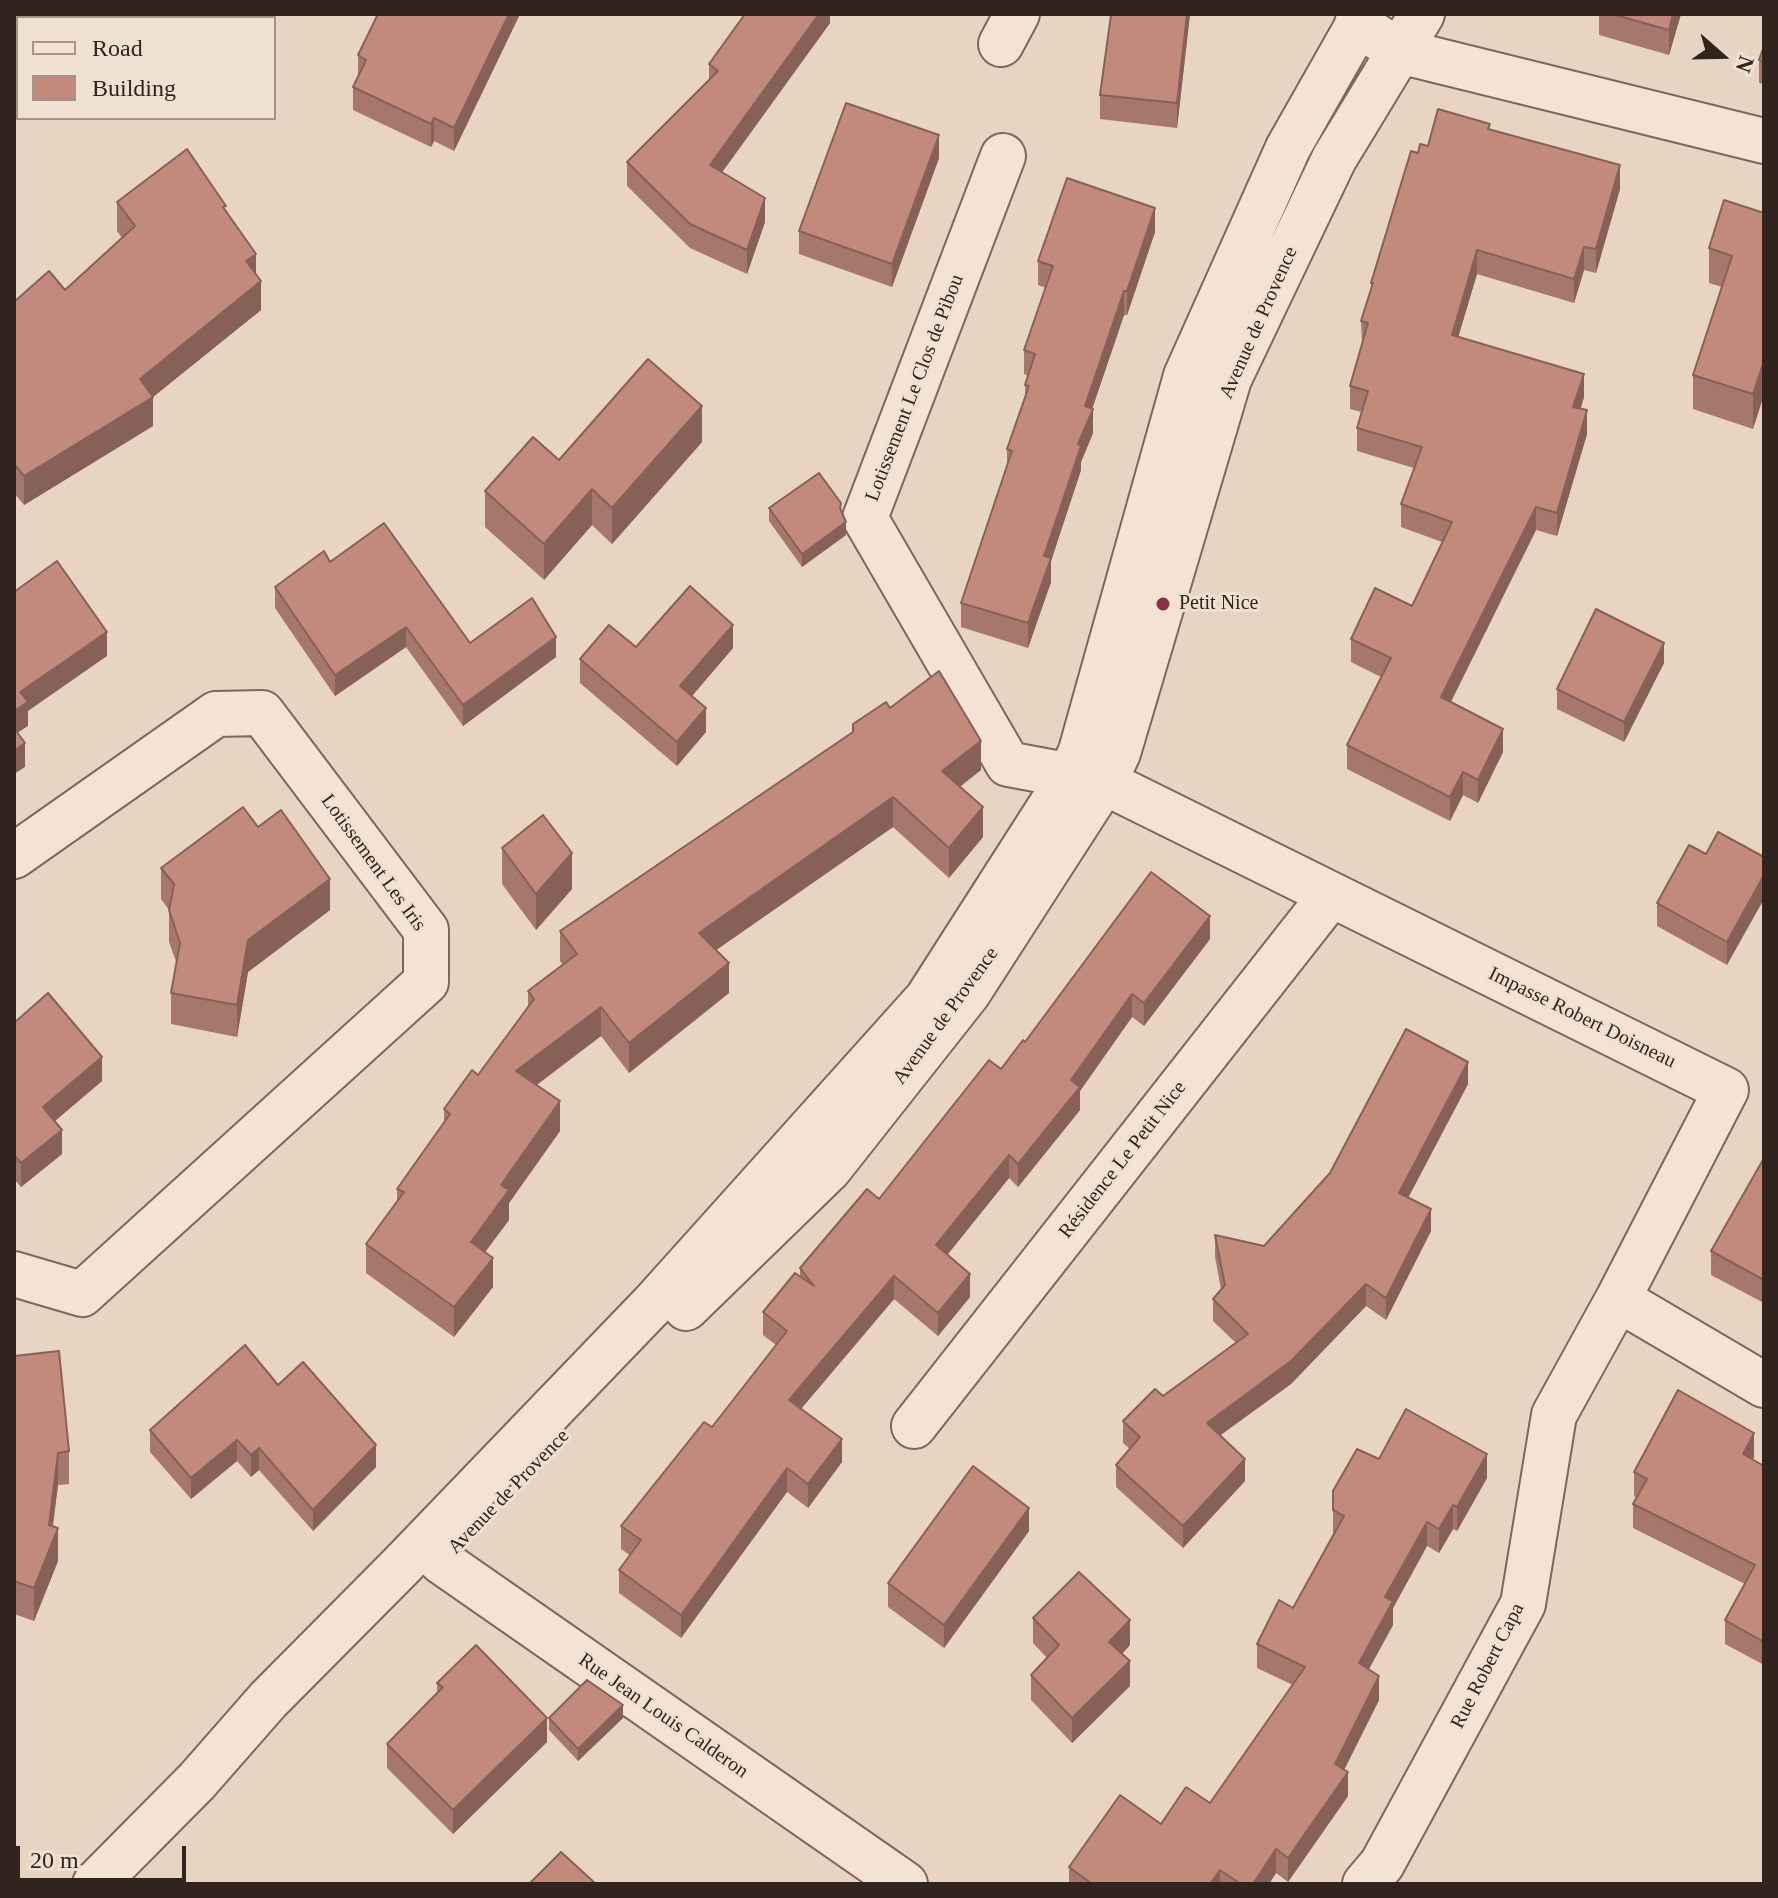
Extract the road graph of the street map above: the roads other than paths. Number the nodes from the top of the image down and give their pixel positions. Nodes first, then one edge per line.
1 (1422, 14) edge
2 (1361, 19) edge
3 (1399, 51) junction
4 (1764, 141) edge
5 (1003, 156) dead end
6 (1087, 778) junction
7 (14, 856) edge
8 (1331, 895) junction
9 (14, 1274) edge
10 (1618, 1299) junction
11 (1764, 1385) edge
12 (914, 1426) dead end
13 (433, 1552) junction
14 (95, 1884) edge
15 (905, 1884) edge
16 (1365, 1884) edge

1 - 3 street, Avenue de Provence
2 - 3 street, Avenue de Provence
2 - 6 street, Avenue de Provence
3 - 4 street, Avenue de Provence
3 - 6 street, Avenue de Provence
5 - 6 street, Lotissement Le Clos de Pibou
6 - 8 street, Impasse Robert Doisneau
6 - 13 street, Avenue de Provence
7 - 9 street, Lotissement Les Iris
8 - 10 street, Impasse Robert Doisneau
8 - 12 street, Résidence Le Petit Nice
10 - 11 street
10 - 16 street, Rue Robert Capa
13 - 14 street, Avenue de Provence
13 - 15 street, Rue Jean Louis Calderon

